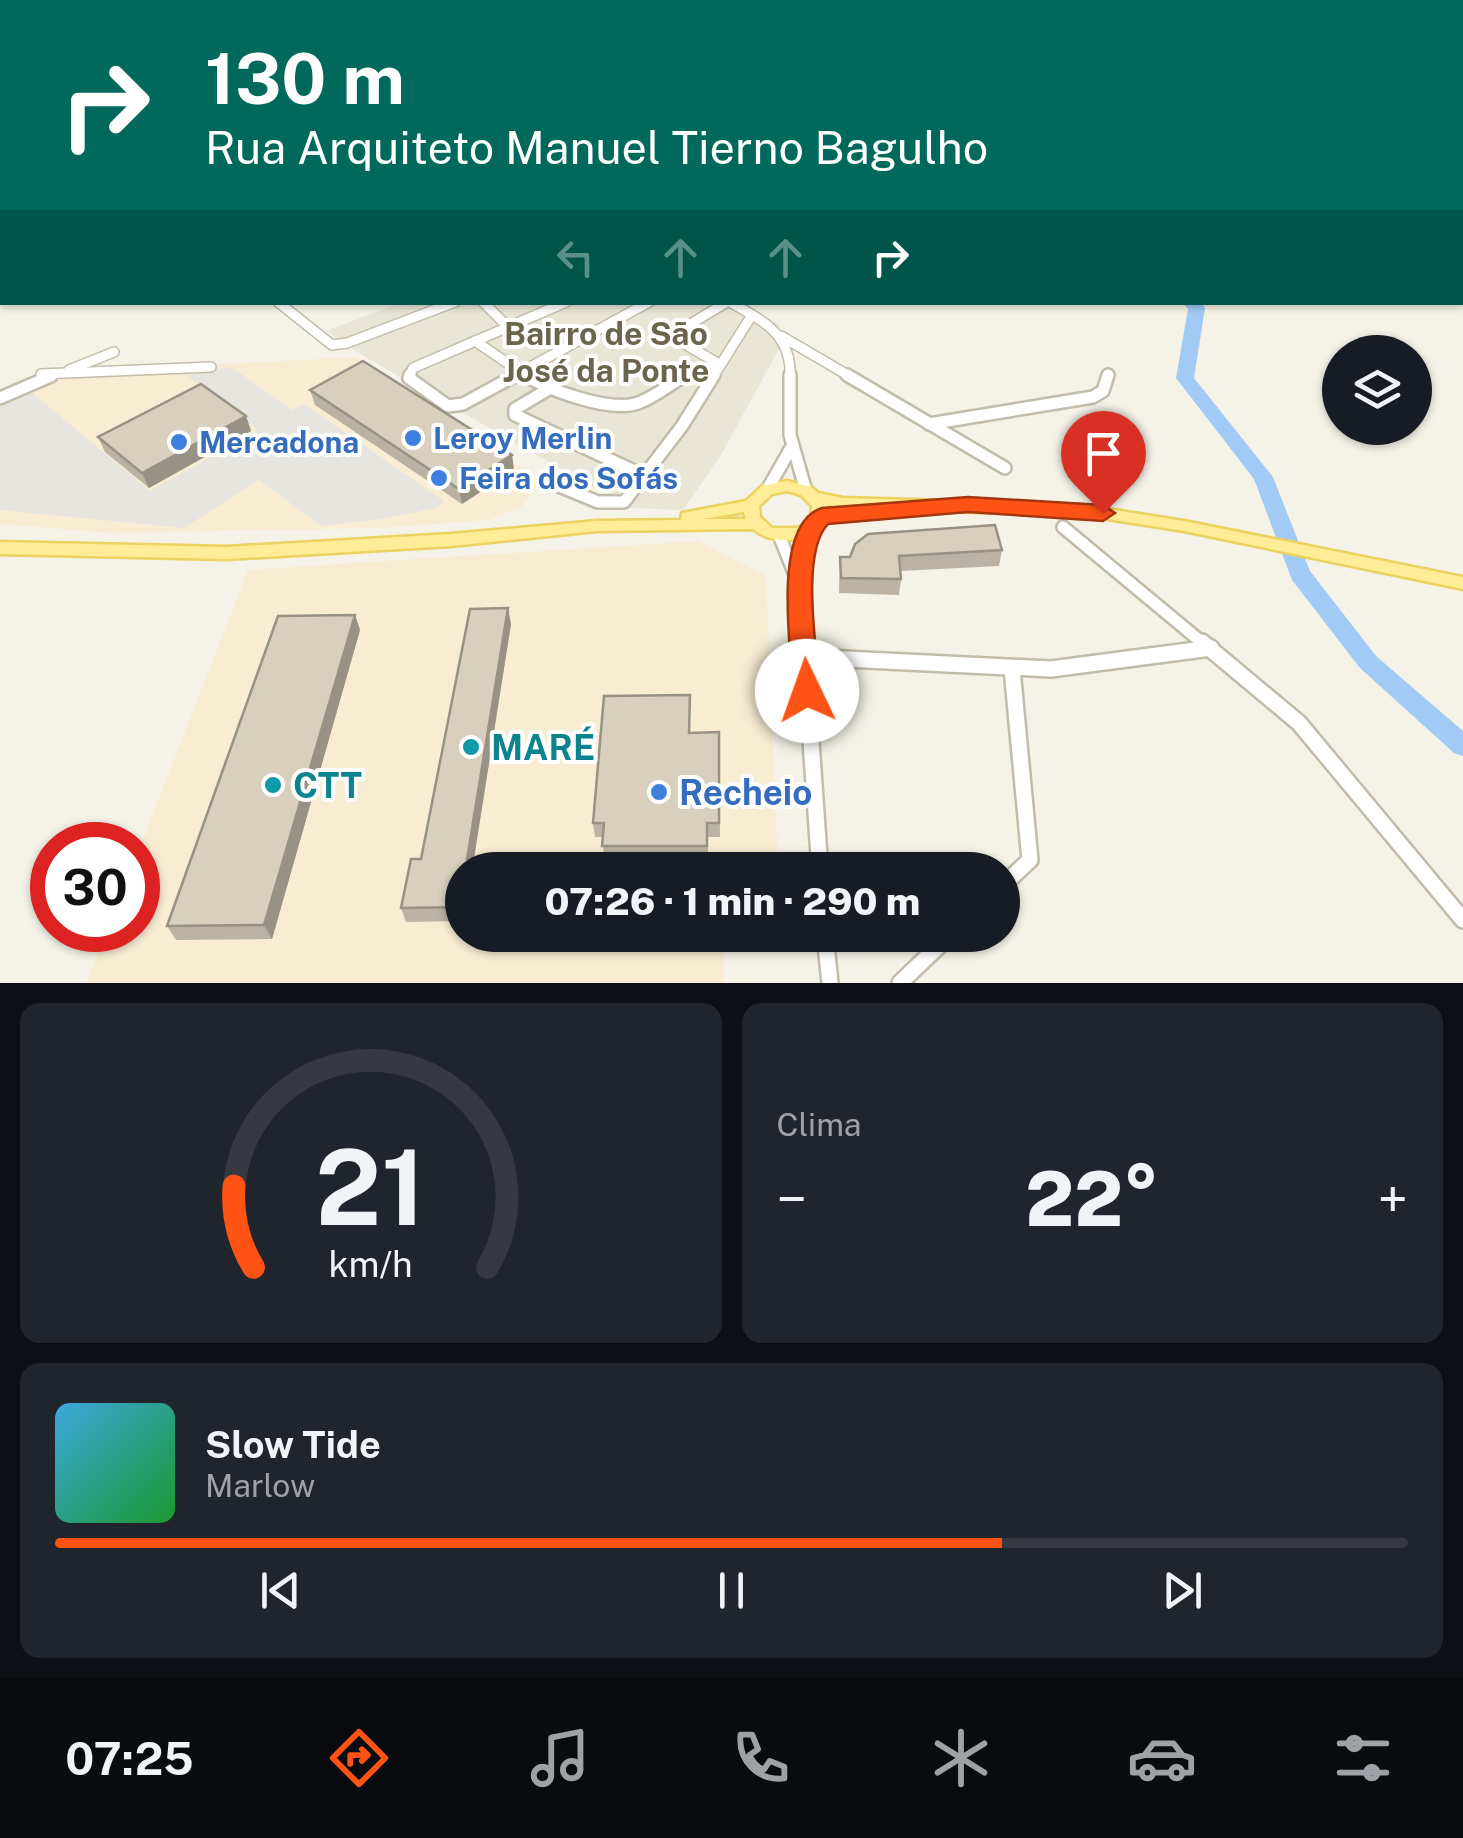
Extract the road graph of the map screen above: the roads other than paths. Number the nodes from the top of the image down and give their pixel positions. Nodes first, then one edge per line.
1 (282, 305) edge
2 (447, 305) edge
3 (486, 305) edge
4 (559, 305) edge
5 (644, 305) edge
6 (724, 305) edge
7 (734, 305) edge
8 (752, 315) junction
9 (687, 326) dead end
10 (508, 327) junction
11 (656, 327) dead end
12 (782, 336) junction
13 (475, 341) junction
14 (719, 364) junction
15 (211, 367) dead end
16 (520, 373) junction
17 (41, 374) junction
18 (58, 374) junction
19 (1108, 375) dead end
20 (547, 390) junction
21 (0, 394) edge
22 (929, 424) junction
23 (791, 448) junction
24 (1005, 468) dead end
25 (645, 476) junction
26 (554, 484) dead end
27 (767, 490) junction
28 (811, 494) junction
29 (752, 505) junction
30 (930, 505) junction
31 (822, 516) junction
32 (649, 524) junction
33 (756, 524) junction
34 (1063, 527) dead end
35 (806, 532) junction
36 (779, 535) junction
37 (0, 537) edge
38 (0, 548) edge
39 (85, 552) junction
40 (1463, 583) edge
41 (800, 589) junction
42 (1211, 648) junction
43 (805, 657) junction
44 (1012, 669) junction
45 (819, 852) edge
46 (1020, 869) edge
47 (1463, 920) edge
48 (827, 952) edge
49 (932, 952) edge
50 (830, 983) edge
51 (900, 983) edge

1 - 2 street
3 - 10 street
4 - 10 street
5 - 16 street
6 - 9 street
7 - 8 street
8 - 12 street
8 - 14 street
10 - 13 street
11 - 14 street
12 - 22 street
12 - 23 street
13 - 16 street
13 - 16 street
14 - 20 street
14 - 25 street
15 - 18 street
16 - 20 street
17 - 18 street
17 - 18 street
17 - 21 street
18 - 21 street
19 - 22 street
20 - 25 street
22 - 24 street
23 - 27 street
23 - 28 street
25 - 26 street
27 - 28 main road
27 - 29 main road
28 - 30 main road
28 - 31 main road
29 - 32 main road
29 - 33 main road
30 - 31 main road
30 - 40 main road
31 - 35 main road
32 - 33 main road
32 - 39 main road
33 - 36 main road
34 - 42 street
35 - 36 main road
35 - 41 street
36 - 41 street
37 - 39 main road
38 - 39 main road
41 - 43 street
42 - 44 street
42 - 47 street
43 - 44 street
43 - 45 street
44 - 46 street
48 - 50 street
49 - 51 street

